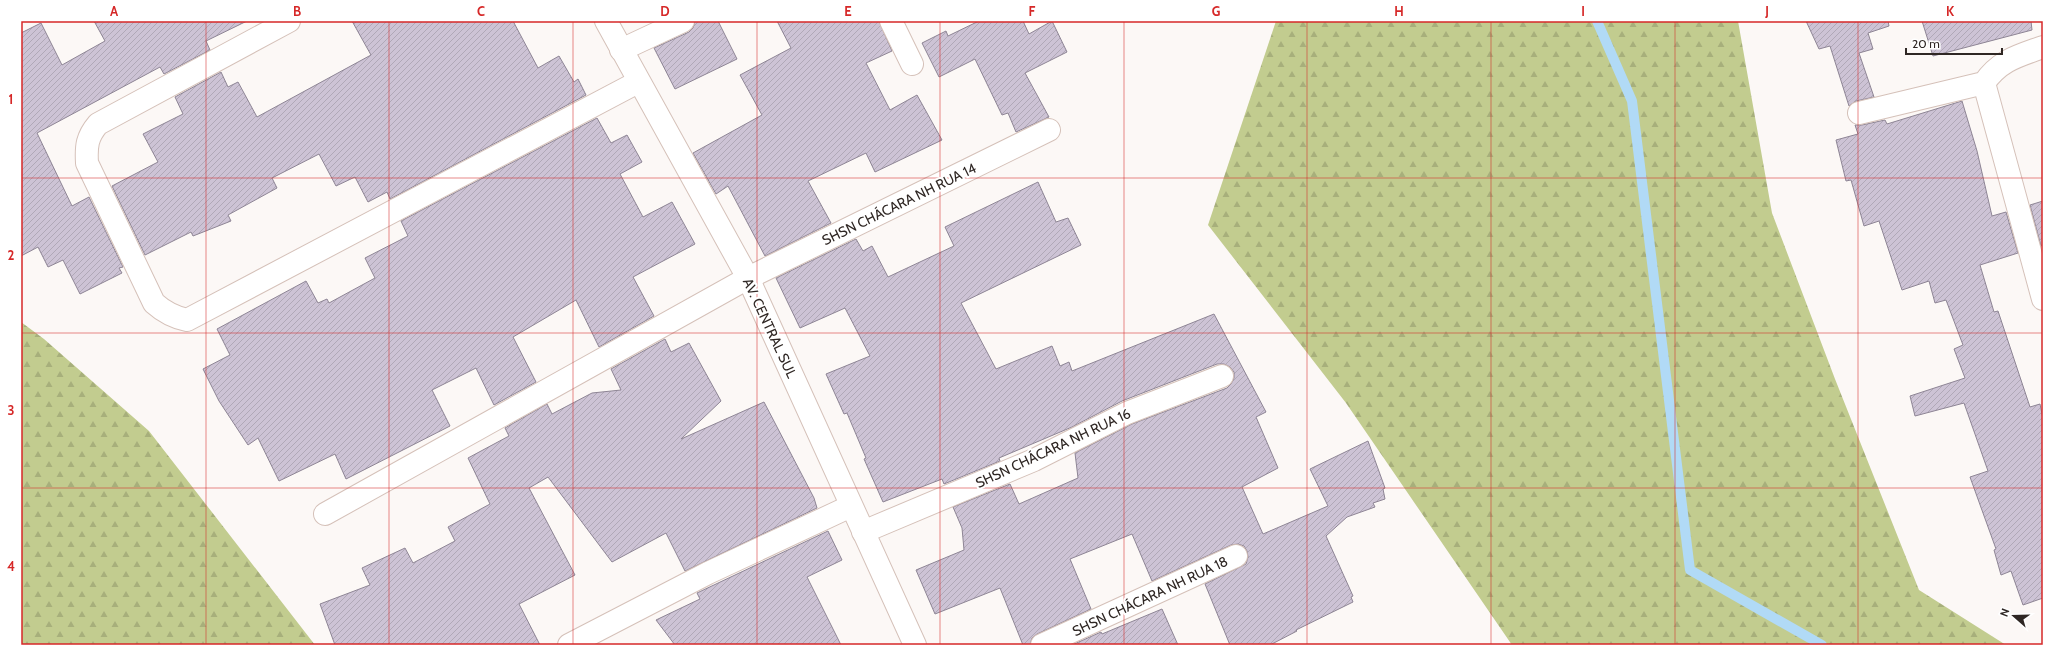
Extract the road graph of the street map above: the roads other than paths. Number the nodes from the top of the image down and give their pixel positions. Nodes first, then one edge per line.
1 (289, 21) edge
2 (606, 21) edge
3 (683, 21) edge
4 (891, 21) edge
5 (2043, 47) edge
6 (621, 50) junction
7 (912, 64) dead end
8 (638, 82) junction
9 (1984, 83) junction
10 (1859, 113) dead end
11 (1049, 130) dead end
12 (748, 278) junction
13 (2043, 299) edge
14 (1222, 376) dead end
15 (851, 506) junction
16 (325, 514) dead end
17 (862, 532) junction
18 (1236, 556) dead end
19 (569, 645) edge
20 (915, 645) edge
21 (1042, 645) edge

1 - 8 street
2 - 6 street, AV. CENTRAL SUL
3 - 6 street
4 - 7 street
5 - 9 street
6 - 8 street, AV. CENTRAL SUL
8 - 12 street, AV. CENTRAL SUL
9 - 10 street
9 - 13 street
11 - 12 street, SHSN CHÁCARA NH RUA 14
12 - 15 street, AV. CENTRAL SUL
12 - 16 street, SHSN CHÁCARA NH RUA 14
14 - 17 street, SHSN CHÁCARA NH RUA 16
15 - 17 street, AV. CENTRAL SUL
15 - 19 street
17 - 20 street, AV. CENTRAL SUL
18 - 21 street, SHSN CHÁCARA NH RUA 18

